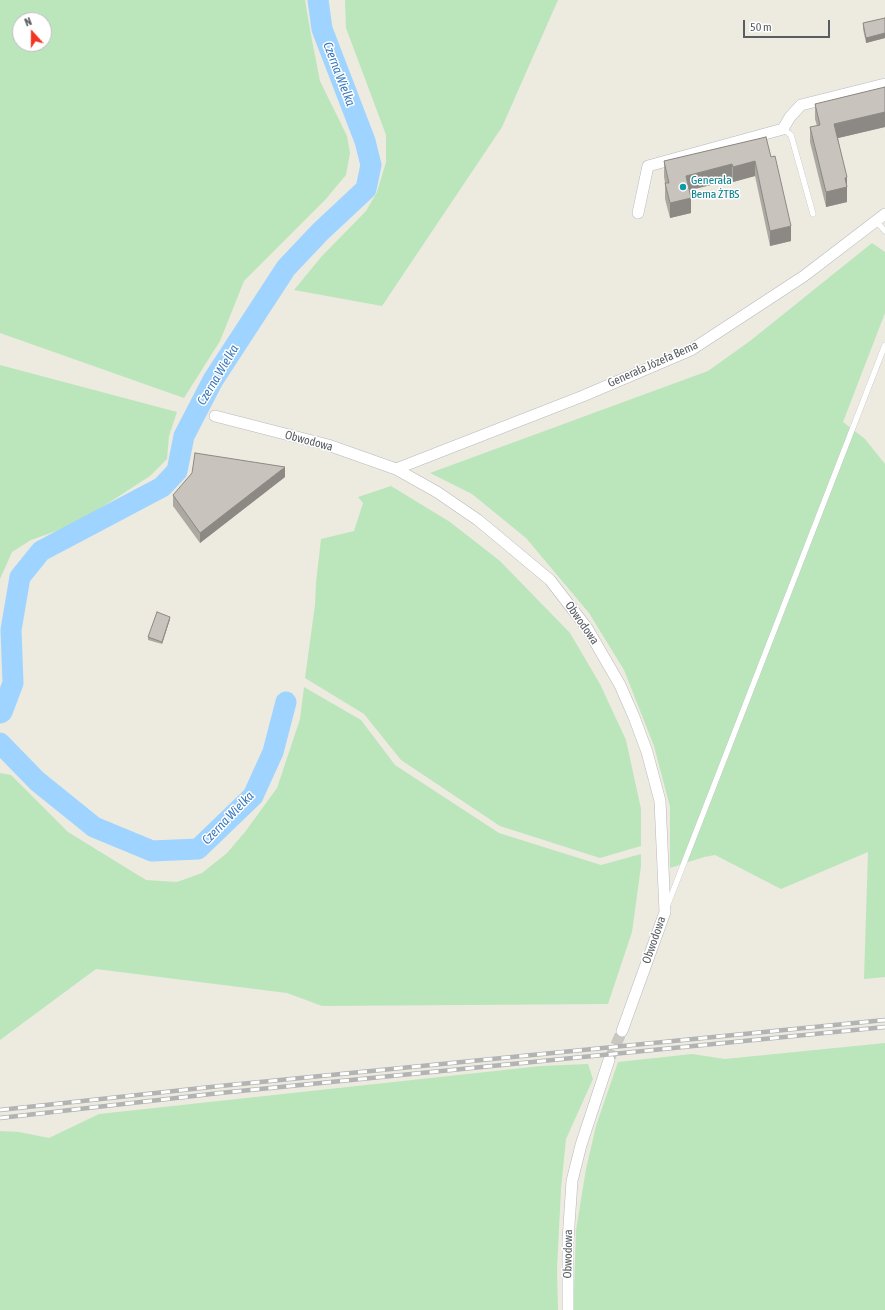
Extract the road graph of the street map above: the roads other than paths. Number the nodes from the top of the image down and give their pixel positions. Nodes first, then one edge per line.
1 (885, 84) edge
2 (783, 129) junction
3 (638, 213) dead end
4 (813, 214) dead end
5 (885, 214) edge
6 (876, 221) junction
7 (885, 231) edge
8 (885, 345) edge
9 (215, 416) dead end
10 (396, 469) junction
11 (665, 912) junction
12 (622, 1031) tunnel mouth
13 (609, 1060) tunnel mouth
14 (568, 1310) edge

1 - 2 street
2 - 3 street
2 - 4 lane
5 - 6 street, Generała Józefa Bema
6 - 7 lane
6 - 10 street, Generała Józefa Bema
8 - 11 lane
9 - 10 street, Obwodowa
10 - 11 street, Obwodowa
11 - 12 street, Obwodowa
13 - 14 street, Obwodowa

